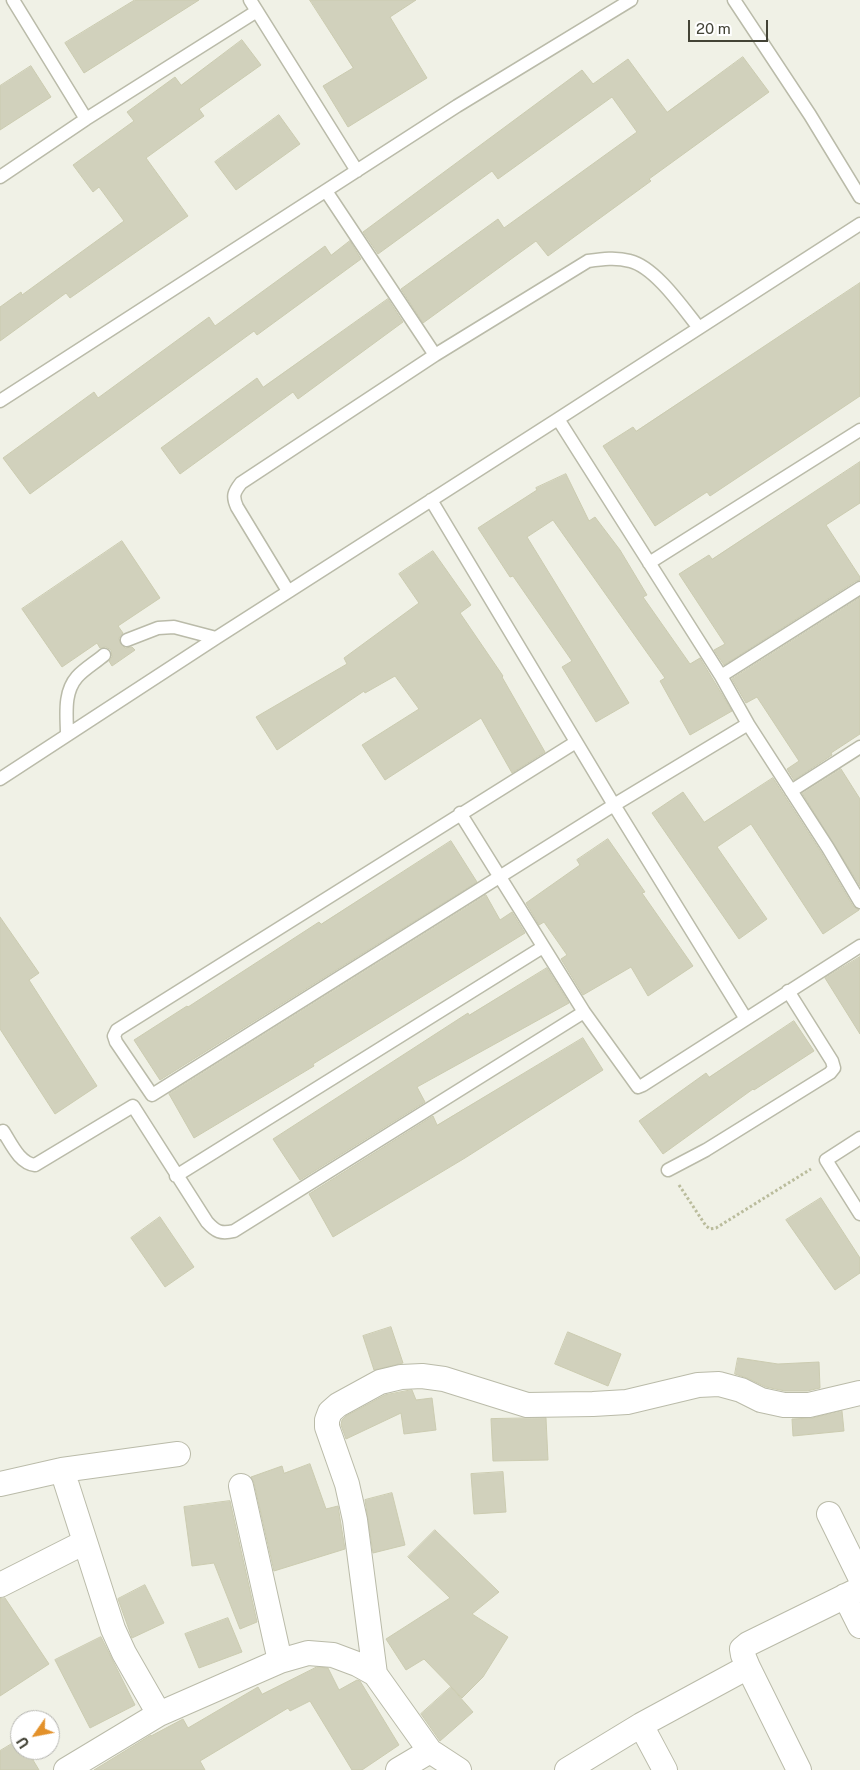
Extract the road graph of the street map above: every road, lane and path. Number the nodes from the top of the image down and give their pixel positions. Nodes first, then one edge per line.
1 (13, 0) edge
2 (250, 0) edge
3 (631, 0) edge
4 (734, 0) edge
5 (257, 11) junction
6 (86, 119) junction
7 (357, 171) junction
8 (0, 177) edge
9 (326, 191) junction
10 (860, 197) edge
11 (860, 224) edge
12 (699, 328) junction
13 (435, 355) junction
14 (0, 400) edge
15 (558, 419) junction
16 (860, 430) edge
17 (431, 500) junction
18 (649, 563) junction
19 (860, 588) edge
20 (288, 591) junction
21 (216, 638) junction
22 (127, 640) dead end
23 (104, 654) dead end
24 (721, 676) junction
25 (748, 724) junction
26 (67, 735) junction
27 (576, 742) junction
28 (860, 747) edge
29 (0, 779) edge
30 (791, 791) junction
31 (614, 805) junction
32 (460, 814) junction
33 (499, 876) junction
34 (860, 902) edge
35 (860, 946) edge
36 (543, 947) junction
37 (788, 991) junction
38 (584, 1012) junction
39 (746, 1020) junction
40 (152, 1095) junction
41 (133, 1106) junction
42 (1, 1130) edge
43 (860, 1138) edge
44 (826, 1160) junction
45 (668, 1170) joint
46 (176, 1176) junction
47 (860, 1214) edge
48 (860, 1393) edge
49 (178, 1454) dead end
50 (62, 1470) junction
51 (0, 1484) edge
52 (240, 1486) dead end
53 (829, 1514) dead end
54 (85, 1542) junction
55 (860, 1577) edge
56 (0, 1585) edge
57 (852, 1592) edge
58 (860, 1626) edge
59 (280, 1661) junction
60 (748, 1667) junction
61 (375, 1674) junction
62 (159, 1714) junction
63 (641, 1725) junction
64 (430, 1751) junction
65 (66, 1770) edge
66 (398, 1770) edge
67 (459, 1770) edge
68 (567, 1770) edge
69 (666, 1770) edge
70 (799, 1770) edge

1 - 6 lane
2 - 5 lane
3 - 7 lane
4 - 10 lane
5 - 6 lane
5 - 7 lane
6 - 8 lane
7 - 9 lane
9 - 13 lane
9 - 14 lane
11 - 12 lane
12 - 13 lane
12 - 15 lane
13 - 20 lane
15 - 17 lane
15 - 18 lane
16 - 18 lane
17 - 20 lane
17 - 27 lane
18 - 24 lane
19 - 24 lane
20 - 21 lane
21 - 22 lane
21 - 26 lane
23 - 26 lane
24 - 25 lane
25 - 30 lane
25 - 31 lane
26 - 29 lane
27 - 31 lane
27 - 32 lane
28 - 30 lane
30 - 34 lane
31 - 33 lane
31 - 39 lane
32 - 33 lane
32 - 40 lane
33 - 36 lane
33 - 40 lane
35 - 37 lane
36 - 38 lane
36 - 46 lane
37 - 39 lane
37 - 45 lane
38 - 39 lane
38 - 46 lane
40 - 41 lane
41 - 42 lane
41 - 46 lane
43 - 44 lane
44 - 45 path
44 - 47 lane
48 - 61 street
49 - 50 street
50 - 51 street
50 - 54 street
52 - 59 street
53 - 55 street
54 - 56 street
54 - 62 street
57 - 58 street
57 - 60 street
59 - 61 street
59 - 62 street
60 - 63 street
60 - 70 street
61 - 64 street
62 - 65 street
63 - 68 street
63 - 69 street
64 - 66 street
64 - 67 street

